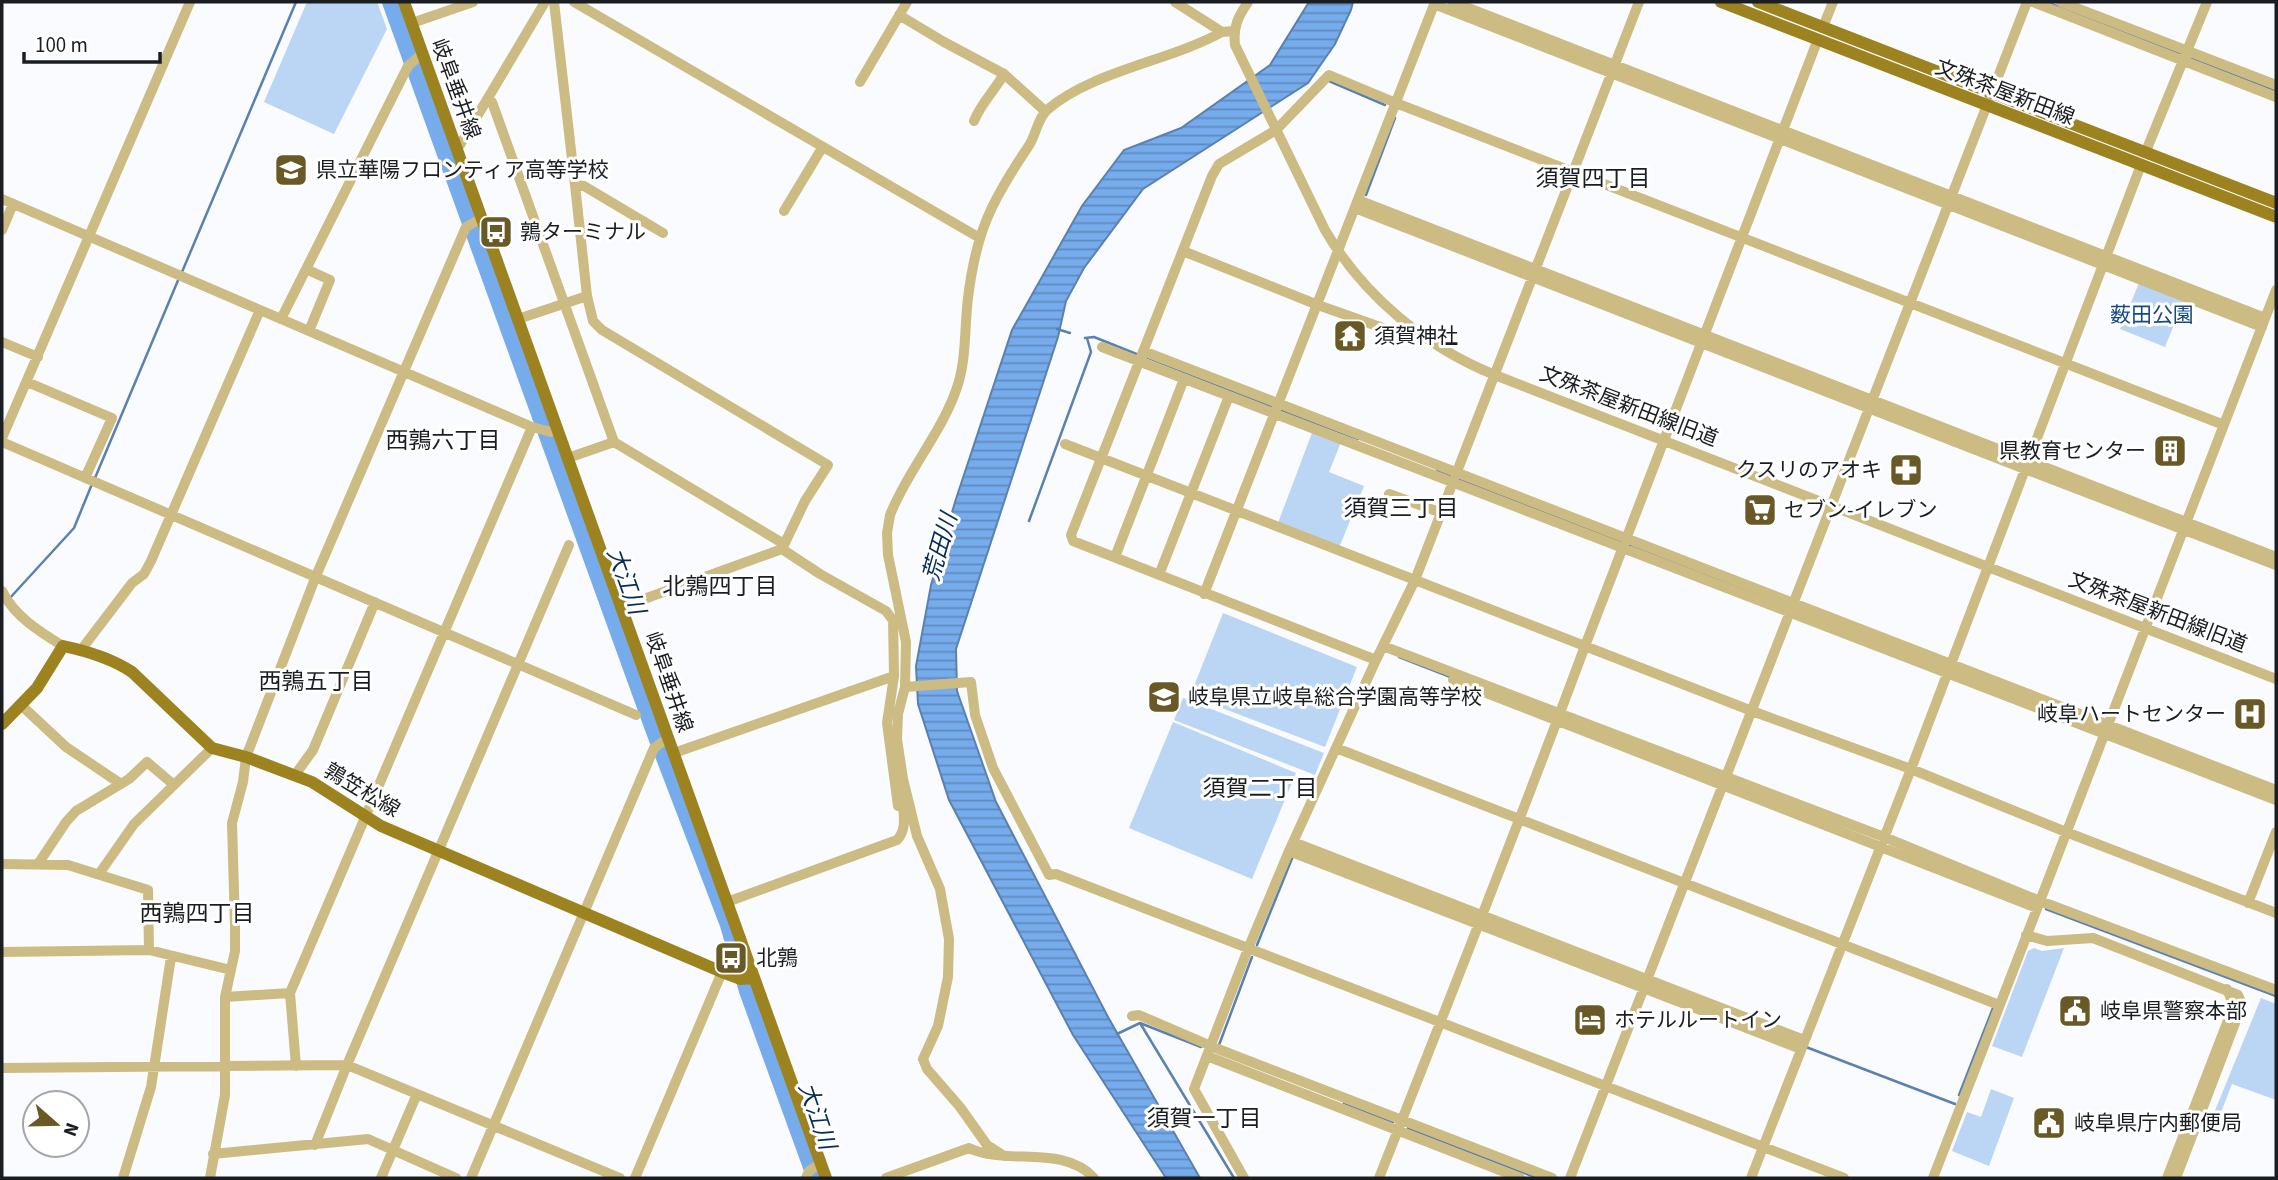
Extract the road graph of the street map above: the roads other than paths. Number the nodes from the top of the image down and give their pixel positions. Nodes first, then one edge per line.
1 (190, 2) edge
2 (404, 2) edge
3 (473, 2) edge
4 (545, 2) edge
5 (554, 2) edge
6 (575, 2) edge
7 (907, 2) edge
8 (1175, 2) edge
9 (1248, 2) edge
10 (1453, 2) edge
11 (1639, 2) edge
12 (1721, 2) edge
13 (1758, 2) edge
14 (1833, 2) edge
15 (2027, 2) edge
16 (2033, 2) edge
17 (2061, 2) edge
18 (2207, 2) edge
19 (1435, 3) edge
20 (899, 15) junction
21 (412, 23) junction
22 (1228, 32) junction
23 (1820, 33) junction
24 (2185, 55) junction
25 (417, 58) junction
26 (1613, 69) junction
27 (1004, 74) junction
28 (860, 82) dead end
29 (2276, 85) edge
30 (1991, 92) junction
31 (2276, 97) edge
32 (488, 98) junction
33 (1396, 103) junction
34 (1986, 105) junction
35 (1045, 111) junction
36 (974, 121) dead end
37 (1275, 127) junction
38 (1782, 135) junction
39 (456, 148) junction
40 (822, 148) junction
41 (2146, 151) junction
42 (2141, 165) junction
43 (1573, 172) junction
44 (575, 185) junction
45 (2, 199) edge
46 (1950, 200) junction
47 (2276, 202) edge
48 (13, 204) junction
49 (1357, 204) junction
50 (784, 211) dead end
51 (2276, 217) edge
52 (474, 222) junction
53 (2, 230) edge
54 (663, 233) dead end
55 (90, 237) junction
56 (978, 237) junction
57 (1742, 238) junction
58 (1183, 251) junction
59 (1338, 253) junction
60 (2106, 261) junction
61 (306, 269) junction
62 (1534, 273) junction
63 (2276, 290) edge
64 (587, 296) junction
65 (566, 303) junction
66 (1910, 303) junction
67 (1318, 305) junction
68 (260, 310) junction
69 (281, 319) junction
70 (518, 319) junction
71 (2264, 323) junction
72 (309, 331) junction
73 (1421, 335) junction
74 (1704, 339) junction
75 (2, 342) edge
76 (1101, 347) dead end
77 (1141, 356) junction
78 (38, 357) junction
79 (2066, 363) junction
80 (404, 372) junction
81 (1494, 375) junction
82 (1184, 379) junction
83 (27, 382) junction
84 (1229, 396) junction
85 (1871, 404) junction
86 (1276, 409) junction
87 (2224, 425) junction
88 (545, 430) junction
89 (2, 440) edge
90 (1664, 440) junction
91 (614, 442) junction
92 (1065, 444) dead end
93 (568, 458) junction
94 (1101, 458) junction
95 (2027, 464) junction
96 (1147, 476) junction
97 (85, 478) junction
98 (1455, 478) junction
99 (1191, 492) junction
100 (1389, 494) dead end
101 (1832, 507) junction
102 (1237, 510) junction
103 (1441, 513) junction
104 (172, 516) junction
105 (2186, 526) junction
106 (1625, 543) junction
107 (569, 545) dead end
108 (783, 546) junction
109 (1115, 557) junction
110 (2276, 557) edge
111 (2276, 565) edge
112 (1987, 567) junction
113 (1159, 575) junction
114 (316, 576) junction
115 (1415, 580) junction
116 (1204, 594) junction
117 (6, 599) edge
118 (375, 602) junction
119 (622, 607) junction
120 (1792, 608) junction
121 (894, 619) junction
122 (2146, 628) junction
123 (443, 632) junction
124 (63, 646) junction
125 (1585, 646) junction
126 (81, 650) junction
127 (1380, 653) junction
128 (906, 660) junction
129 (519, 664) junction
130 (1948, 668) junction
131 (894, 676) junction
132 (2276, 679) edge
133 (910, 687) junction
134 (21, 705) junction
135 (1752, 711) junction
136 (636, 715) dead end
137 (1559, 718) junction
138 (2, 724) edge
139 (2105, 730) junction
140 (665, 740) junction
141 (212, 748) junction
142 (1336, 748) junction
143 (674, 753) junction
144 (246, 757) junction
145 (1911, 769) junction
146 (295, 775) junction
147 (903, 779) junction
148 (1725, 782) junction
149 (121, 784) junction
150 (174, 785) junction
151 (2276, 790) edge
152 (2276, 800) edge
153 (364, 816) junction
154 (1518, 819) junction
155 (903, 832) junction
156 (2066, 832) junction
157 (2276, 832) edge
158 (1881, 842) junction
159 (1291, 846) junction
160 (439, 851) junction
161 (2, 864) edge
162 (38, 864) junction
163 (99, 874) junction
164 (1685, 884) junction
165 (727, 901) junction
166 (2248, 903) junction
167 (2038, 904) junction
168 (582, 913) junction
169 (2276, 914) edge
170 (1479, 920) junction
171 (2026, 935) junction
172 (1843, 943) junction
173 (1248, 949) junction
174 (149, 950) junction
175 (2, 952) edge
176 (171, 957) junction
177 (231, 970) junction
178 (723, 972) junction
179 (747, 979) junction
180 (1646, 985) junction
181 (2227, 989) junction
182 (2276, 990) edge
183 (290, 993) junction
184 (225, 998) junction
185 (1999, 1005) junction
186 (1132, 1016) dead end
187 (1440, 1023) junction
188 (1211, 1045) junction
189 (1803, 1045) junction
190 (1207, 1056) junction
191 (155, 1065) junction
192 (225, 1065) junction
193 (347, 1065) junction
194 (296, 1066) junction
195 (2, 1068) edge
196 (1606, 1087) junction
197 (417, 1094) junction
198 (494, 1125) junction
199 (1399, 1126) junction
200 (315, 1145) junction
201 (1763, 1148) junction
202 (393, 1150) junction
203 (213, 1154) junction
204 (1004, 1156) junction
205 (813, 1169) edge
206 (123, 1178) edge
207 (210, 1178) edge
208 (381, 1178) edge
209 (456, 1178) edge
210 (471, 1178) edge
211 (620, 1178) edge
212 (635, 1178) edge
213 (826, 1178) edge
214 (886, 1178) edge
215 (1094, 1178) edge
216 (1244, 1178) edge
217 (1379, 1178) edge
218 (1520, 1178) edge
219 (1552, 1178) edge
220 (1570, 1178) edge
221 (1751, 1178) edge
222 (1844, 1178) edge
223 (1933, 1178) edge
224 (2167, 1178) edge
225 (2176, 1178) edge

1 - 55 street
2 - 21 main road, 岐阜垂井線
3 - 21 street
4 - 32 street
5 - 44 street
6 - 40 street
7 - 20 street
8 - 22 street
9 - 22 street
10 - 26 street
11 - 26 street
12 - 23 main road, 文殊茶屋新田線
13 - 23 main road, 文殊茶屋新田線
14 - 23 street
15 - 30 street
16 - 24 street
17 - 24 street
18 - 24 street
19 - 26 street
19 - 33 street
20 - 27 street
20 - 28 street
21 - 25 main road, 岐阜垂井線
22 - 35 street
22 - 37 street, 文殊茶屋新田線旧道
23 - 30 main road, 文殊茶屋新田線
23 - 34 main road, 文殊茶屋新田線
23 - 38 street
24 - 29 street
24 - 31 street
24 - 41 street
25 - 39 main road, 岐阜垂井線
25 - 61 street
26 - 38 street
26 - 43 street
27 - 35 street
27 - 36 street
30 - 34 street
30 - 41 main road, 文殊茶屋新田線
32 - 39 street
32 - 65 street
33 - 37 street
33 - 43 street
33 - 49 street
34 - 42 main road, 文殊茶屋新田線
34 - 46 street
35 - 56 street
37 - 58 street
37 - 59 street, 文殊茶屋新田線旧道
38 - 46 street
38 - 57 street
39 - 52 main road, 岐阜垂井線
40 - 50 street
40 - 56 street
41 - 47 main road, 文殊茶屋新田線
42 - 51 main road, 文殊茶屋新田線
42 - 60 street
43 - 57 street
43 - 62 street
44 - 54 street
44 - 64 street
45 - 48 street
46 - 60 street
46 - 66 street
48 - 53 street
48 - 55 street
49 - 59 street
49 - 62 street
52 - 70 main road, 岐阜垂井線
52 - 80 street
55 - 68 street
55 - 78 street
56 - 128 street
57 - 66 street
57 - 74 street
58 - 67 street
58 - 77 street
59 - 67 street
59 - 73 street, 文殊茶屋新田線旧道
60 - 71 street
60 - 79 street
61 - 69 street
61 - 72 street
62 - 74 street
62 - 81 street
63 - 71 street
64 - 65 street
64 - 108 street
65 - 70 street
65 - 91 street
66 - 79 street
66 - 85 street
67 - 73 street
67 - 86 street
68 - 69 street
68 - 104 street
69 - 72 street
70 - 88 main road, 岐阜垂井線
71 - 87 street
72 - 80 street
73 - 81 street, 文殊茶屋新田線旧道
74 - 85 street
74 - 90 street
75 - 78 street
76 - 77 street
77 - 82 street
77 - 86 street
77 - 94 street
78 - 83 street
79 - 87 street
79 - 95 street
80 - 88 street
80 - 114 street
81 - 90 street, 文殊茶屋新田線旧道
81 - 98 street
82 - 84 street
82 - 96 street
83 - 89 street
83 - 97 street
84 - 86 street
84 - 99 street
85 - 95 street
85 - 101 street
86 - 98 street
86 - 102 street
87 - 105 street
88 - 93 main road, 岐阜垂井線
88 - 123 street
89 - 97 street
90 - 101 street, 文殊茶屋新田線旧道
90 - 106 street
91 - 93 street
91 - 108 street
92 - 94 street
93 - 119 main road, 岐阜垂井線
94 - 96 street
94 - 109 street
95 - 105 street
95 - 112 street
96 - 99 street
96 - 109 street
97 - 104 street
98 - 103 street
98 - 106 street
99 - 102 street
99 - 113 street
100 - 103 street
101 - 112 street, 文殊茶屋新田線旧道
101 - 120 street
102 - 115 street
102 - 116 street
103 - 115 street
104 - 114 street
104 - 126 street
105 - 110 street
105 - 111 street
105 - 122 street
106 - 120 street
106 - 125 street
107 - 129 street
108 - 119 street
108 - 121 street
109 - 113 street
112 - 122 street, 文殊茶屋新田線旧道
112 - 130 street
113 - 116 street
114 - 118 street
114 - 144 street
115 - 125 street
115 - 127 street
116 - 127 street
117 - 124 street
118 - 123 street
118 - 146 street
119 - 140 main road, 岐阜垂井線
120 - 130 street
120 - 135 street
121 - 128 street
121 - 131 street
122 - 132 street, 文殊茶屋新田線旧道
122 - 139 street
123 - 129 street
123 - 153 street
124 - 126 main road, 鶉笠松線
124 - 134 main road
125 - 135 street
125 - 137 street
126 - 141 main road, 鶉笠松線
127 - 137 street
127 - 142 street
128 - 133 street
129 - 136 street
129 - 160 street
130 - 139 street
130 - 145 street
131 - 143 street
131 - 155 street
133 - 147 street
133 - 173 street
134 - 138 main road
134 - 149 street
135 - 145 street
135 - 148 street
137 - 148 street
137 - 154 street
139 - 151 street
139 - 152 street
139 - 156 street
140 - 143 main road, 岐阜垂井線
140 - 168 street
141 - 144 main road, 鶉笠松線
141 - 150 street
142 - 154 street
142 - 159 street
143 - 165 main road, 岐阜垂井線
144 - 146 main road, 鶉笠松線
144 - 177 street
145 - 156 street
145 - 158 street
146 - 153 main road, 鶉笠松線
147 - 155 street
147 - 204 street
148 - 158 street
148 - 164 street
149 - 150 street
149 - 162 street
150 - 163 street
153 - 160 main road, 鶉笠松線
153 - 183 street
154 - 164 street
154 - 170 street
155 - 165 street
156 - 166 street
156 - 167 street
157 - 166 street
158 - 167 street
158 - 172 street
159 - 170 street
159 - 173 street
160 - 168 main road, 鶉笠松線
160 - 193 street
161 - 162 street
162 - 163 street
163 - 174 street
164 - 172 street
164 - 180 street
165 - 179 main road, 岐阜垂井線
166 - 169 street
167 - 171 street
167 - 182 street
168 - 178 main road, 鶉笠松線
168 - 198 street
170 - 180 street
170 - 187 street
171 - 181 street
171 - 185 street
172 - 185 street
172 - 189 street
173 - 187 street
173 - 188 street
174 - 175 street
174 - 176 street
176 - 177 street
176 - 191 street
177 - 184 street
178 - 179 main road, 鶉笠松線
178 - 212 street
179 - 205 main road, 岐阜垂井線
180 - 189 street
180 - 196 street
181 - 224 street
181 - 225 street
183 - 184 street
183 - 194 street
184 - 192 street
185 - 223 street
186 - 188 street
187 - 196 street
187 - 199 street
188 - 190 street
188 - 199 street
189 - 201 street
190 - 199 street
190 - 216 street
191 - 192 street
191 - 195 street
191 - 206 street
192 - 194 street
192 - 203 street
193 - 194 street
193 - 197 street
193 - 200 street
196 - 201 street
196 - 220 street
197 - 198 street
197 - 202 street
198 - 210 street
198 - 211 street
199 - 217 street
199 - 218 street
199 - 219 street
200 - 202 street
200 - 203 street
201 - 221 street
201 - 222 street
202 - 208 street
202 - 209 street
203 - 207 street
204 - 214 street
204 - 215 street
205 - 213 main road, 岐阜垂井線

